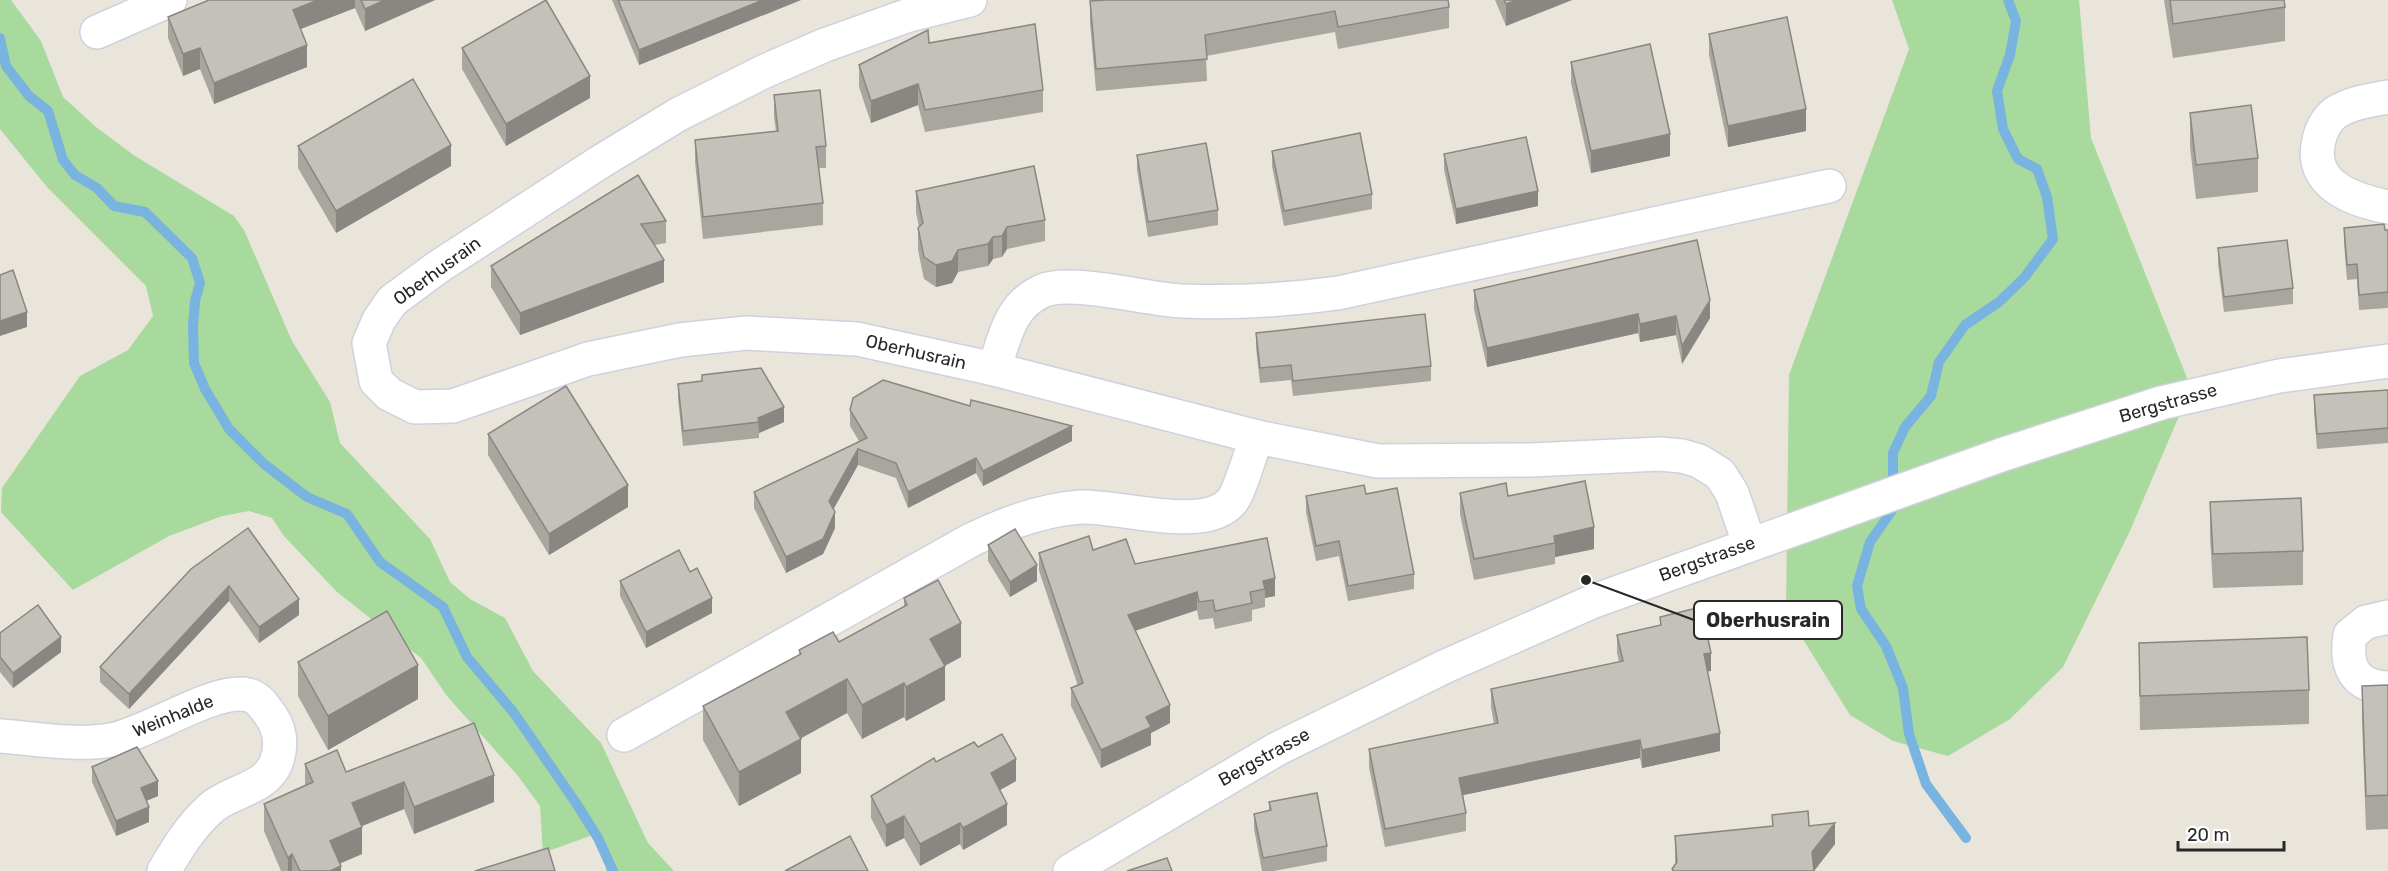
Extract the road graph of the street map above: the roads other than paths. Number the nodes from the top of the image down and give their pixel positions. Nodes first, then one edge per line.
1 (170, 0) edge
2 (970, 0) edge
3 (97, 32) dead end
4 (2388, 97) edge
5 (1829, 186) dead end
6 (2388, 207) edge
7 (2388, 361) edge
8 (994, 369) junction
9 (1257, 437) junction
10 (1749, 543) junction
11 (2388, 617) edge
12 (2388, 688) edge
13 (624, 735) dead end
14 (2, 736) dead end
15 (164, 871) edge
16 (1070, 871) edge

1 - 3 street
2 - 8 street, Oberhusrain
4 - 6 street
5 - 8 street
7 - 10 street, Bergstrasse
8 - 9 street, Oberhusrain
9 - 10 street, Oberhusrain
9 - 13 street
10 - 16 street, Bergstrasse
11 - 12 street
14 - 15 street, Weinhalde

